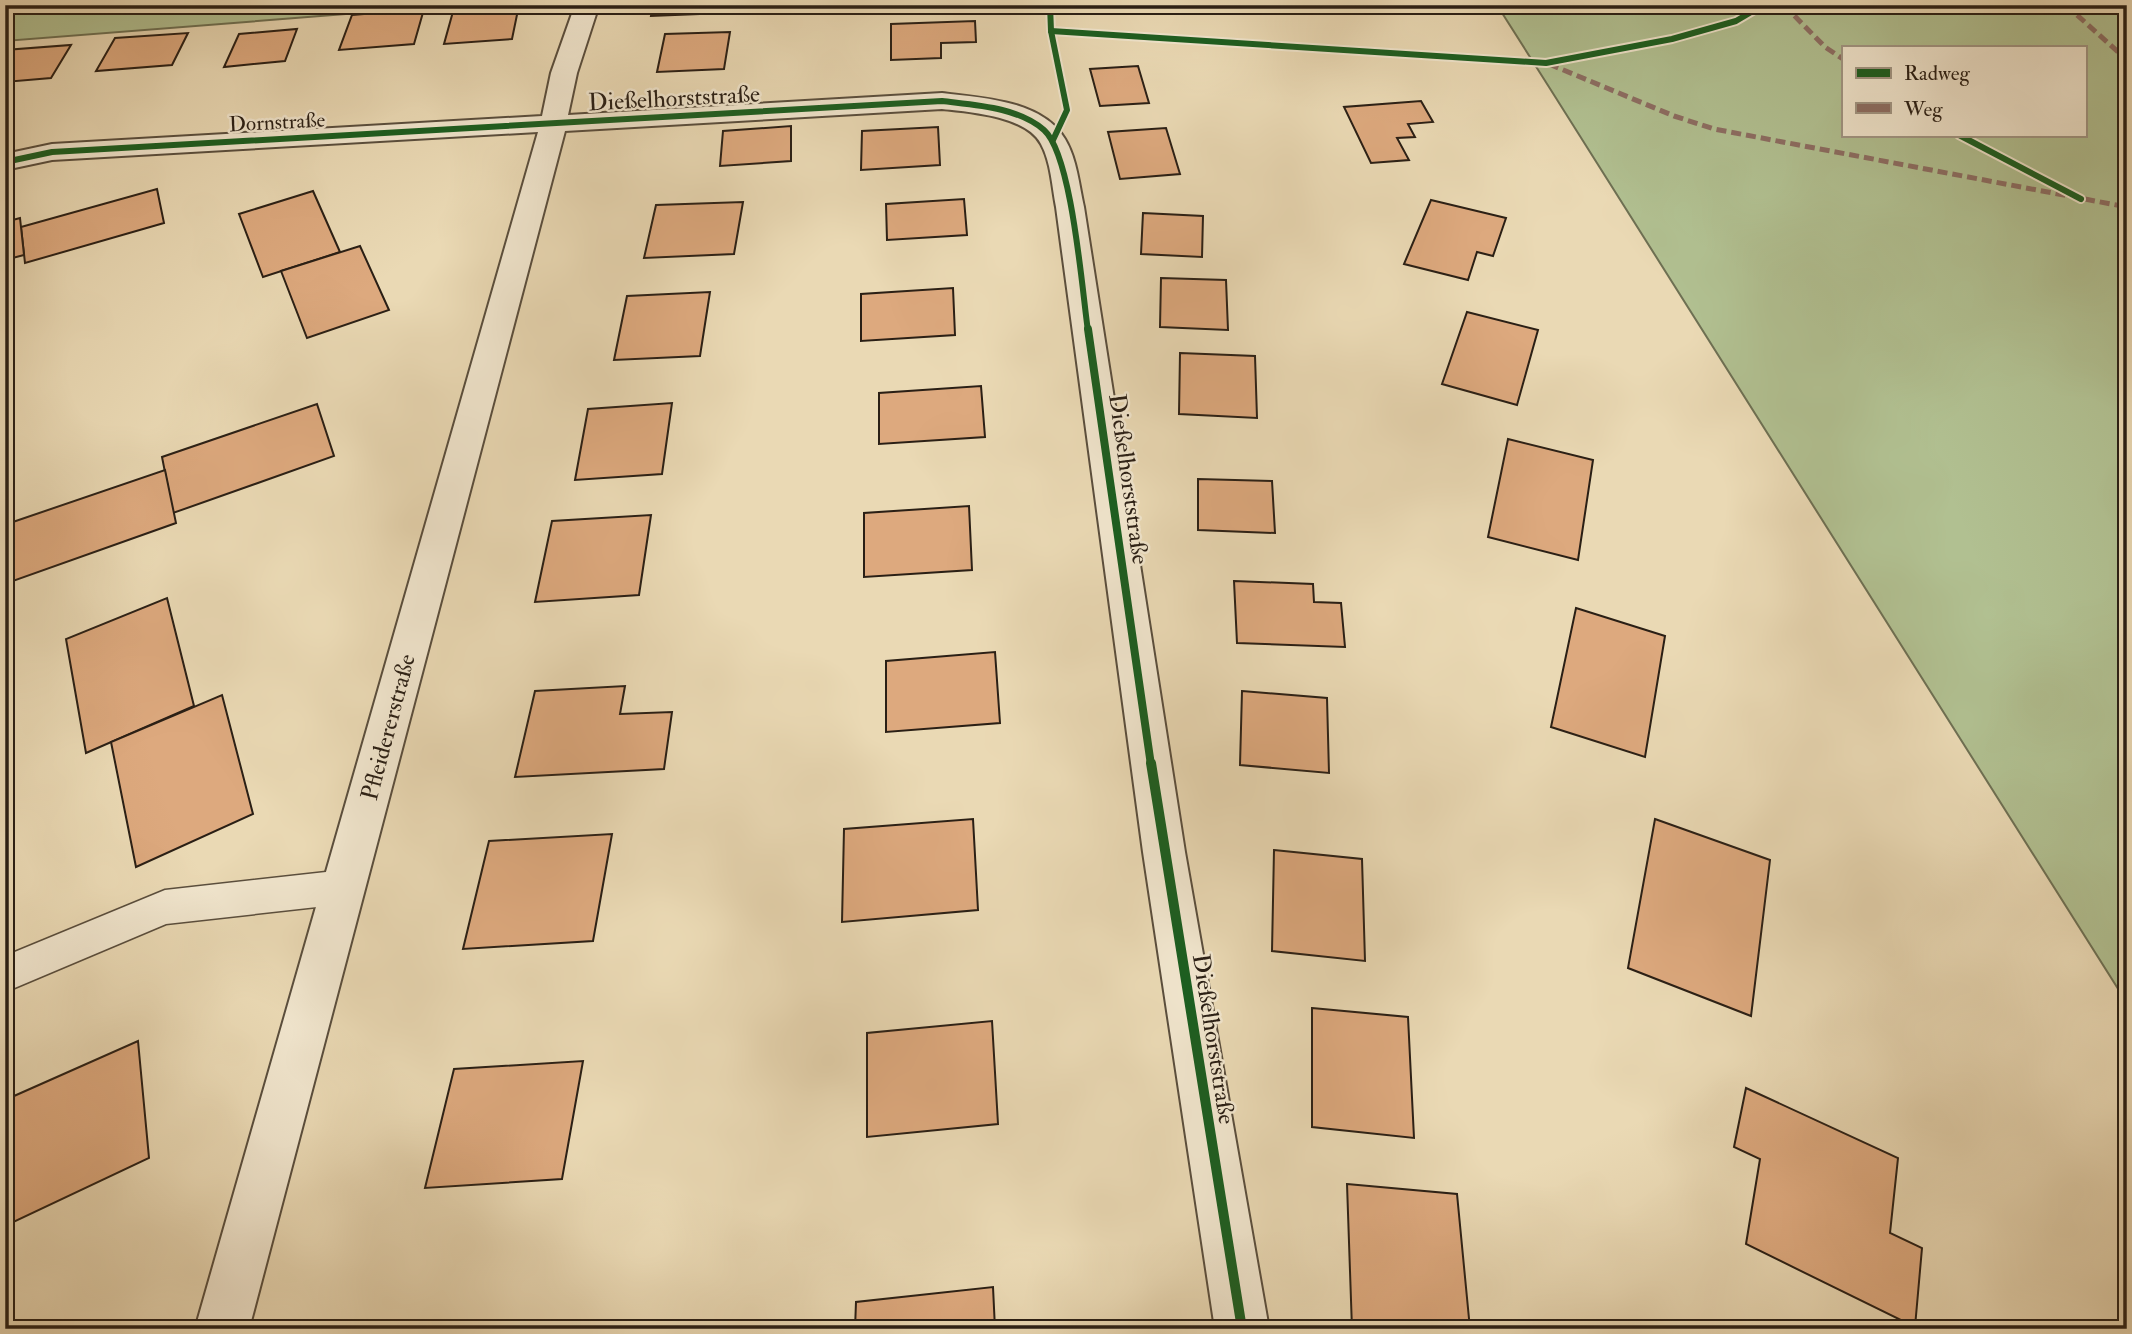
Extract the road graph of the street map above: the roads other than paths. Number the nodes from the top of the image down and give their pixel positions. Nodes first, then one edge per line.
1 (587, 5) edge
2 (553, 125) junction
3 (5, 162) edge
4 (344, 887) junction
5 (5, 974) edge
6 (222, 1329) edge
7 (1242, 1329) edge

1 - 2 street, Pfleidererstraße
2 - 3 street, Dornstraße
2 - 4 street, Pfleidererstraße
2 - 7 street, Dießelhorststraße
4 - 5 lane
4 - 6 street, Pfleidererstraße

